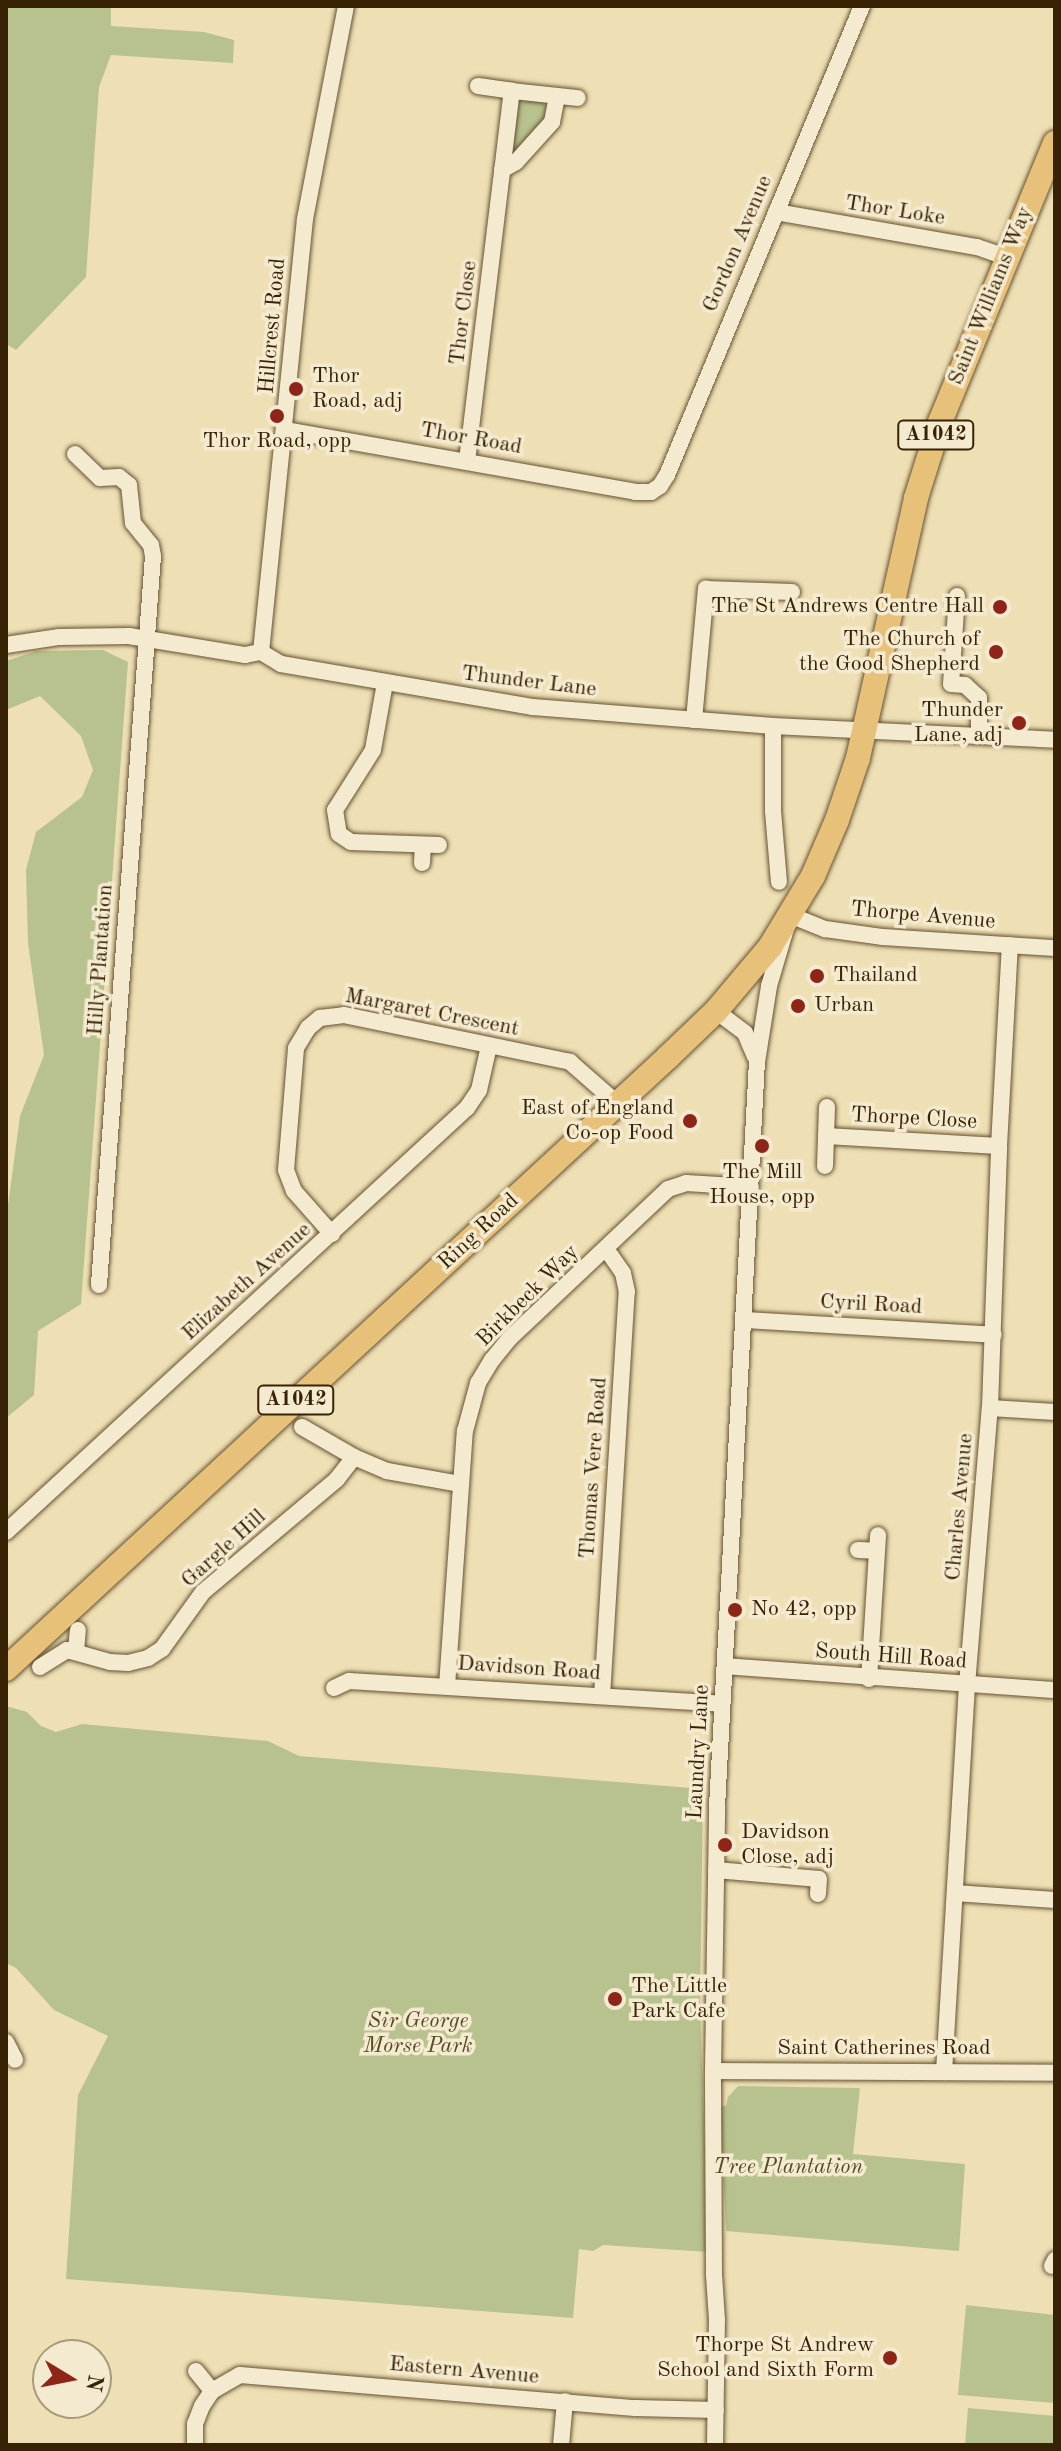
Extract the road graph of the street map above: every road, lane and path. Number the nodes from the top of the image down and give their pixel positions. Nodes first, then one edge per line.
1 (346, 6) edge
2 (862, 6) edge
3 (478, 86) dead end
4 (512, 91) junction
5 (557, 96) junction
6 (578, 98) dead end
7 (1055, 143) edge
8 (502, 170) junction
9 (776, 212) junction
10 (1006, 257) junction
11 (285, 430) junction
12 (83, 456) dead end
13 (467, 461) junction
14 (648, 492) joint
15 (792, 592) dead end
16 (957, 596) dead end
17 (147, 639) junction
18 (6, 645) edge
19 (261, 652) junction
20 (385, 683) junction
21 (694, 720) junction
22 (773, 726) junction
23 (864, 730) junction
24 (979, 736) junction
25 (1055, 740) edge
26 (422, 863) dead end
27 (779, 882) dead end
28 (790, 915) junction
29 (1010, 945) junction
30 (1055, 948) edge
31 (716, 1011) junction
32 (489, 1046) junction
33 (757, 1062) junction
34 (618, 1104) junction
35 (827, 1107) dead end
36 (826, 1136) junction
37 (999, 1146) junction
38 (825, 1166) dead end
39 (751, 1187) junction
40 (332, 1234) junction
41 (606, 1249) junction
42 (99, 1285) dead end
43 (745, 1320) junction
44 (994, 1335) junction
45 (990, 1408) junction
46 (1055, 1412) edge
47 (302, 1427) dead end
48 (354, 1457) junction
49 (461, 1484) junction
50 (6, 1532) edge
51 (858, 1550) dead end
52 (78, 1630) dead end
53 (76, 1651) junction
54 (725, 1666) junction
55 (40, 1667) dead end
56 (6, 1669) edge
57 (869, 1679) junction
58 (967, 1685) junction
59 (447, 1686) junction
60 (334, 1688) dead end
61 (1055, 1690) edge
62 (602, 1696) junction
63 (722, 1704) junction
64 (716, 1870) junction
65 (819, 1879) dead end
66 (955, 1893) junction
67 (1055, 1900) edge
68 (6, 2042) edge
69 (15, 2060) dead end
70 (713, 2071) junction
71 (944, 2072) junction
72 (1055, 2073) edge
73 (196, 2371) dead end
74 (212, 2391) junction
75 (565, 2401) junction
76 (716, 2410) junction
77 (195, 2445) edge
78 (561, 2445) edge
79 (715, 2445) edge

1 - 11 street, Hillcrest Road
2 - 9 street, Gordon Avenue
3 - 4 street
4 - 5 street
4 - 8 street, Thor Close
5 - 6 street
5 - 8 street
7 - 10 highway, Saint Williams Way / A1042
8 - 13 street, Thor Close
9 - 10 street, Thor Loke
9 - 14 street, Gordon Avenue
10 - 23 highway, Saint Williams Way / A1042
11 - 13 street, Thor Road
11 - 19 street, Hillcrest Road
12 - 17 street, Hilly Plantation
13 - 14 street, Thor Road
15 - 21 street
16 - 24 street
17 - 18 street, Thunder Lane
17 - 19 street, Thunder Lane
17 - 42 street, Hilly Plantation
19 - 20 street, Thunder Lane
20 - 21 street, Thunder Lane
20 - 26 street
21 - 22 street, Thunder Lane
22 - 23 street, Thunder Lane
22 - 27 street
23 - 24 street, Thunder Lane
23 - 28 highway, Ring Road / A1042
24 - 25 street, Thunder Lane
28 - 29 street, Thorpe Avenue
28 - 31 highway, Ring Road / A1042
28 - 33 street, Laundry Lane
29 - 30 street, Thorpe Avenue
29 - 37 street, Charles Avenue
31 - 33 street
31 - 34 highway, Ring Road / A1042
32 - 34 street, Margaret Crescent
32 - 40 street, Elizabeth Avenue
32 - 40 street, Margaret Crescent
33 - 39 street, Laundry Lane
34 - 56 highway, Ring Road / A1042
35 - 36 street, Thorpe Close
36 - 37 street, Thorpe Close
36 - 38 street, Thorpe Close
37 - 44 street, Charles Avenue
39 - 41 street, Birkbeck Way
39 - 43 street, Laundry Lane
40 - 50 street, Elizabeth Avenue
41 - 49 street, Birkbeck Way
41 - 62 street, Thomas Vere Road
43 - 44 street, Cyril Road
43 - 54 street, Laundry Lane
44 - 45 street, Charles Avenue
45 - 46 street
45 - 58 street, Charles Avenue
47 - 48 street
48 - 49 street
48 - 53 street, Gargle Hill
49 - 59 street, Birkbeck Way
51 - 57 street
52 - 53 street
53 - 55 street
54 - 57 street, South Hill Road
54 - 63 street, Laundry Lane
57 - 58 street, South Hill Road
58 - 61 street, South Hill Road
58 - 66 street, Charles Avenue
59 - 60 street, Davidson Road
59 - 62 street, Davidson Road
62 - 63 street, Davidson Road
63 - 64 street, Laundry Lane
64 - 65 street
64 - 70 street, Laundry Lane
66 - 67 street
66 - 71 street, Charles Avenue
68 - 69 street
70 - 71 street, Saint Catherines Road
70 - 76 street, Laundry Lane
71 - 72 street, Saint Catherines Road
73 - 74 street
74 - 75 street, Eastern Avenue
74 - 77 street
75 - 76 street, Eastern Avenue
75 - 78 street
76 - 79 street, Laundry Lane

